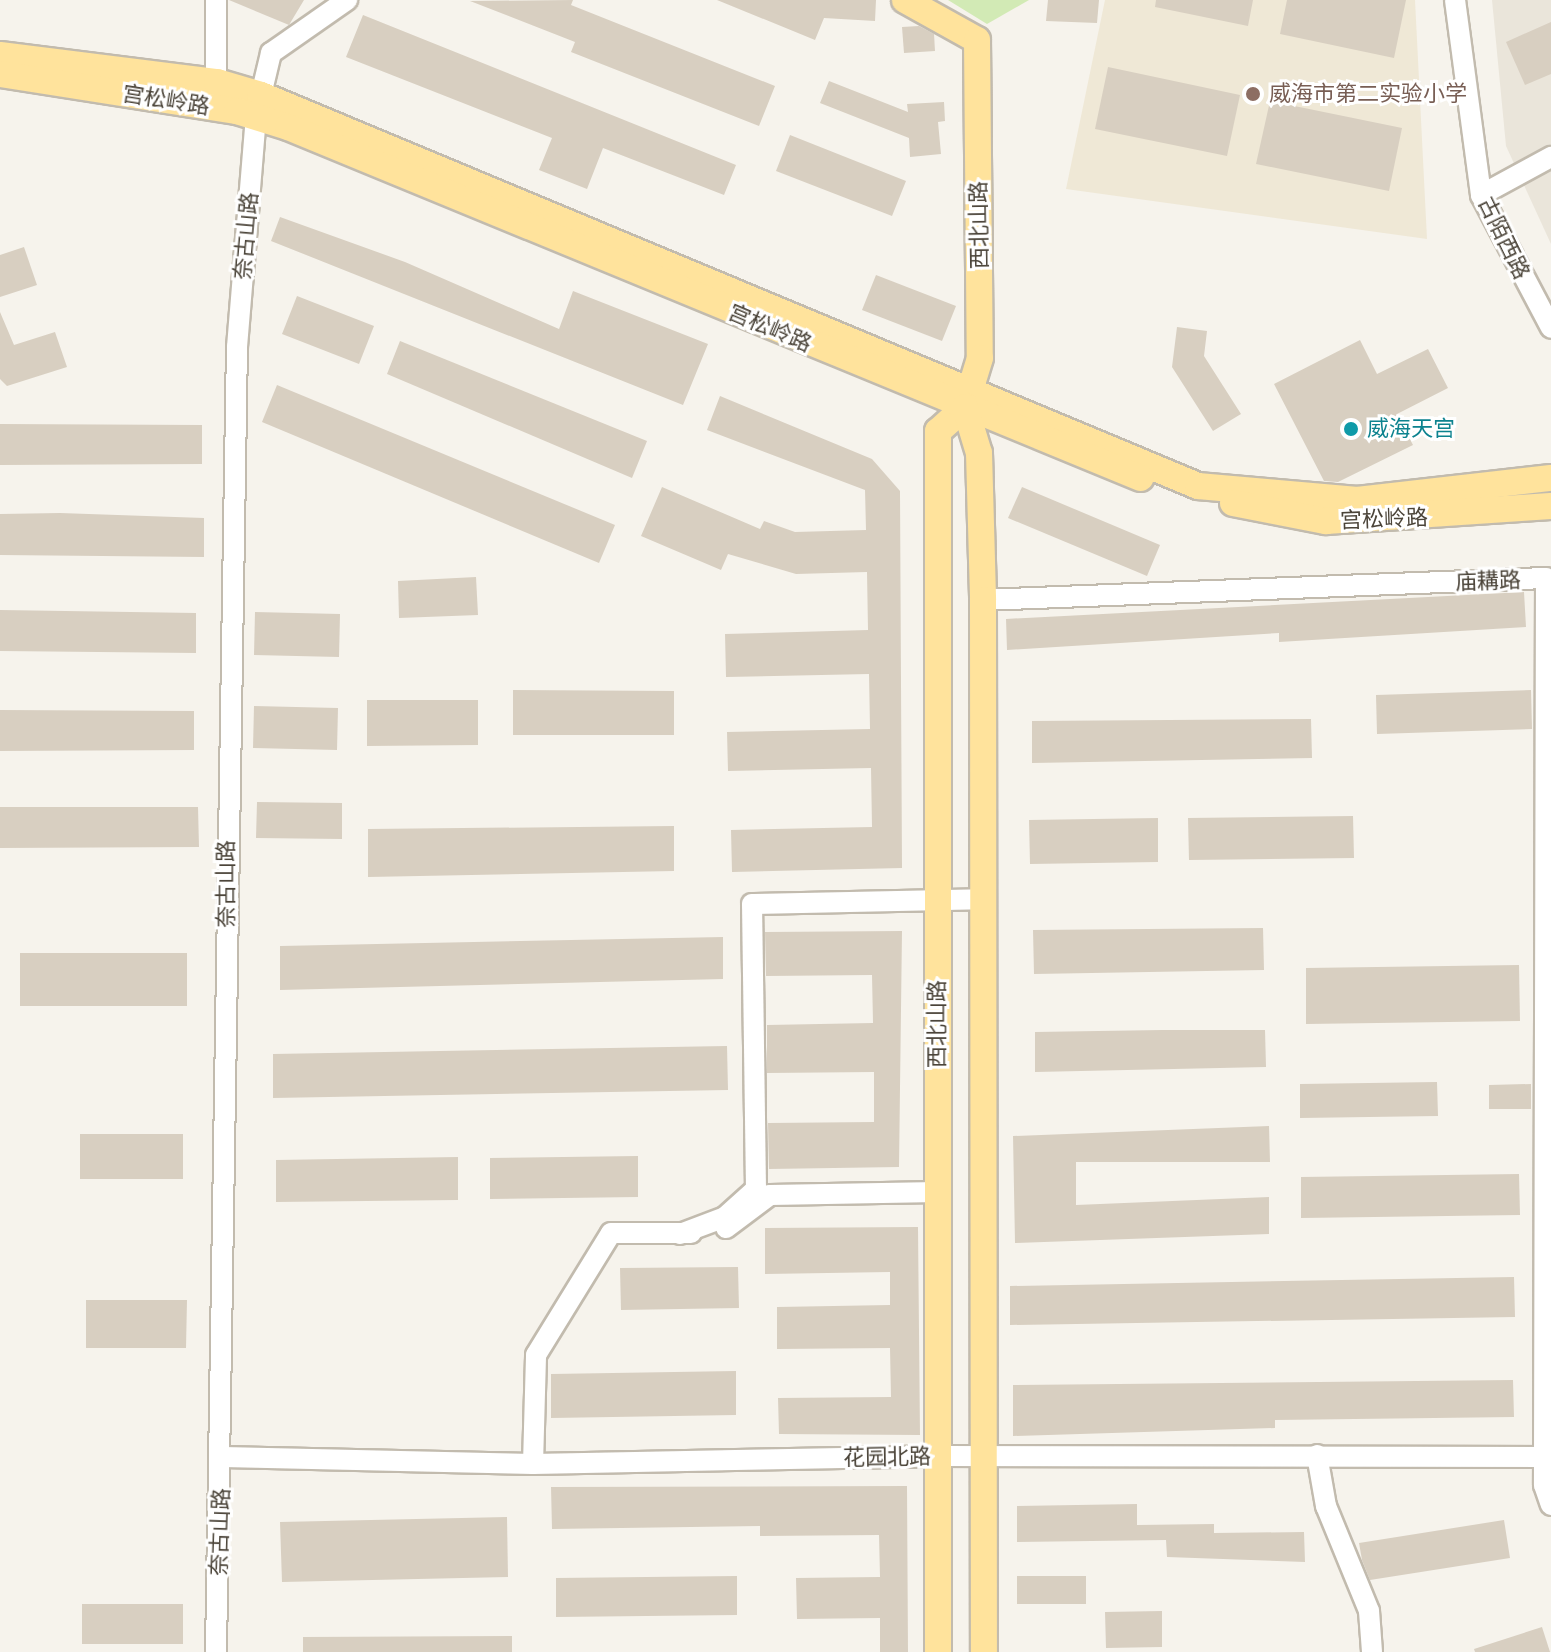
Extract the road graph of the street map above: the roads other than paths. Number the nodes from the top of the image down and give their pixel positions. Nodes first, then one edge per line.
1 (216, 0) edge
2 (347, 0) edge
3 (905, 0) edge
4 (1455, 0) edge
5 (0, 55) edge
6 (0, 74) edge
7 (217, 95) junction
8 (258, 106) junction
9 (1551, 157) edge
10 (1481, 195) junction
11 (1551, 328) edge
12 (968, 397) junction
13 (1551, 478) edge
14 (1551, 506) edge
15 (983, 600) junction
16 (1550, 883) edge
17 (983, 899) junction
18 (936, 900) junction
19 (1549, 989) edge
20 (938, 1192) junction
21 (680, 1234) junction
22 (1317, 1455) junction
23 (937, 1456) junction
24 (223, 1457) junction
25 (984, 1457) junction
26 (1548, 1458) edge
27 (533, 1464) junction
28 (1551, 1505) edge
29 (216, 1652) edge
30 (938, 1652) edge
31 (984, 1652) edge
32 (1372, 1652) edge

1 - 7 street
2 - 8 street, 奈古山路
3 - 12 main road, 西北山路
4 - 10 street, 古陌西路
5 - 7 main road
6 - 7 main road, 宫松岭路
7 - 8 main road, 宫松岭路
8 - 12 main road, 宫松岭路
8 - 24 street, 奈古山路
9 - 10 street
10 - 11 street, 古陌西路
12 - 13 main road
12 - 14 main road, 宫松岭路
12 - 15 main road, 西北山路
12 - 18 main road, 西北山路
15 - 16 street, 庙耩路
15 - 17 main road, 西北山路
16 - 19 street, 庙耩路
17 - 18 street
17 - 25 main road, 西北山路
18 - 20 main road, 西北山路
18 - 21 street
19 - 26 street, 庙耩路
20 - 21 street
20 - 23 main road, 西北山路
21 - 27 street
22 - 25 street, 花园北路
22 - 26 street, 花园北路
22 - 32 street
23 - 25 street, 花园北路
23 - 27 street, 花园北路
23 - 30 main road, 西北山路
24 - 27 street, 花园北路
24 - 29 street, 奈古山路
25 - 31 main road, 西北山路
26 - 28 street, 庙耩路

